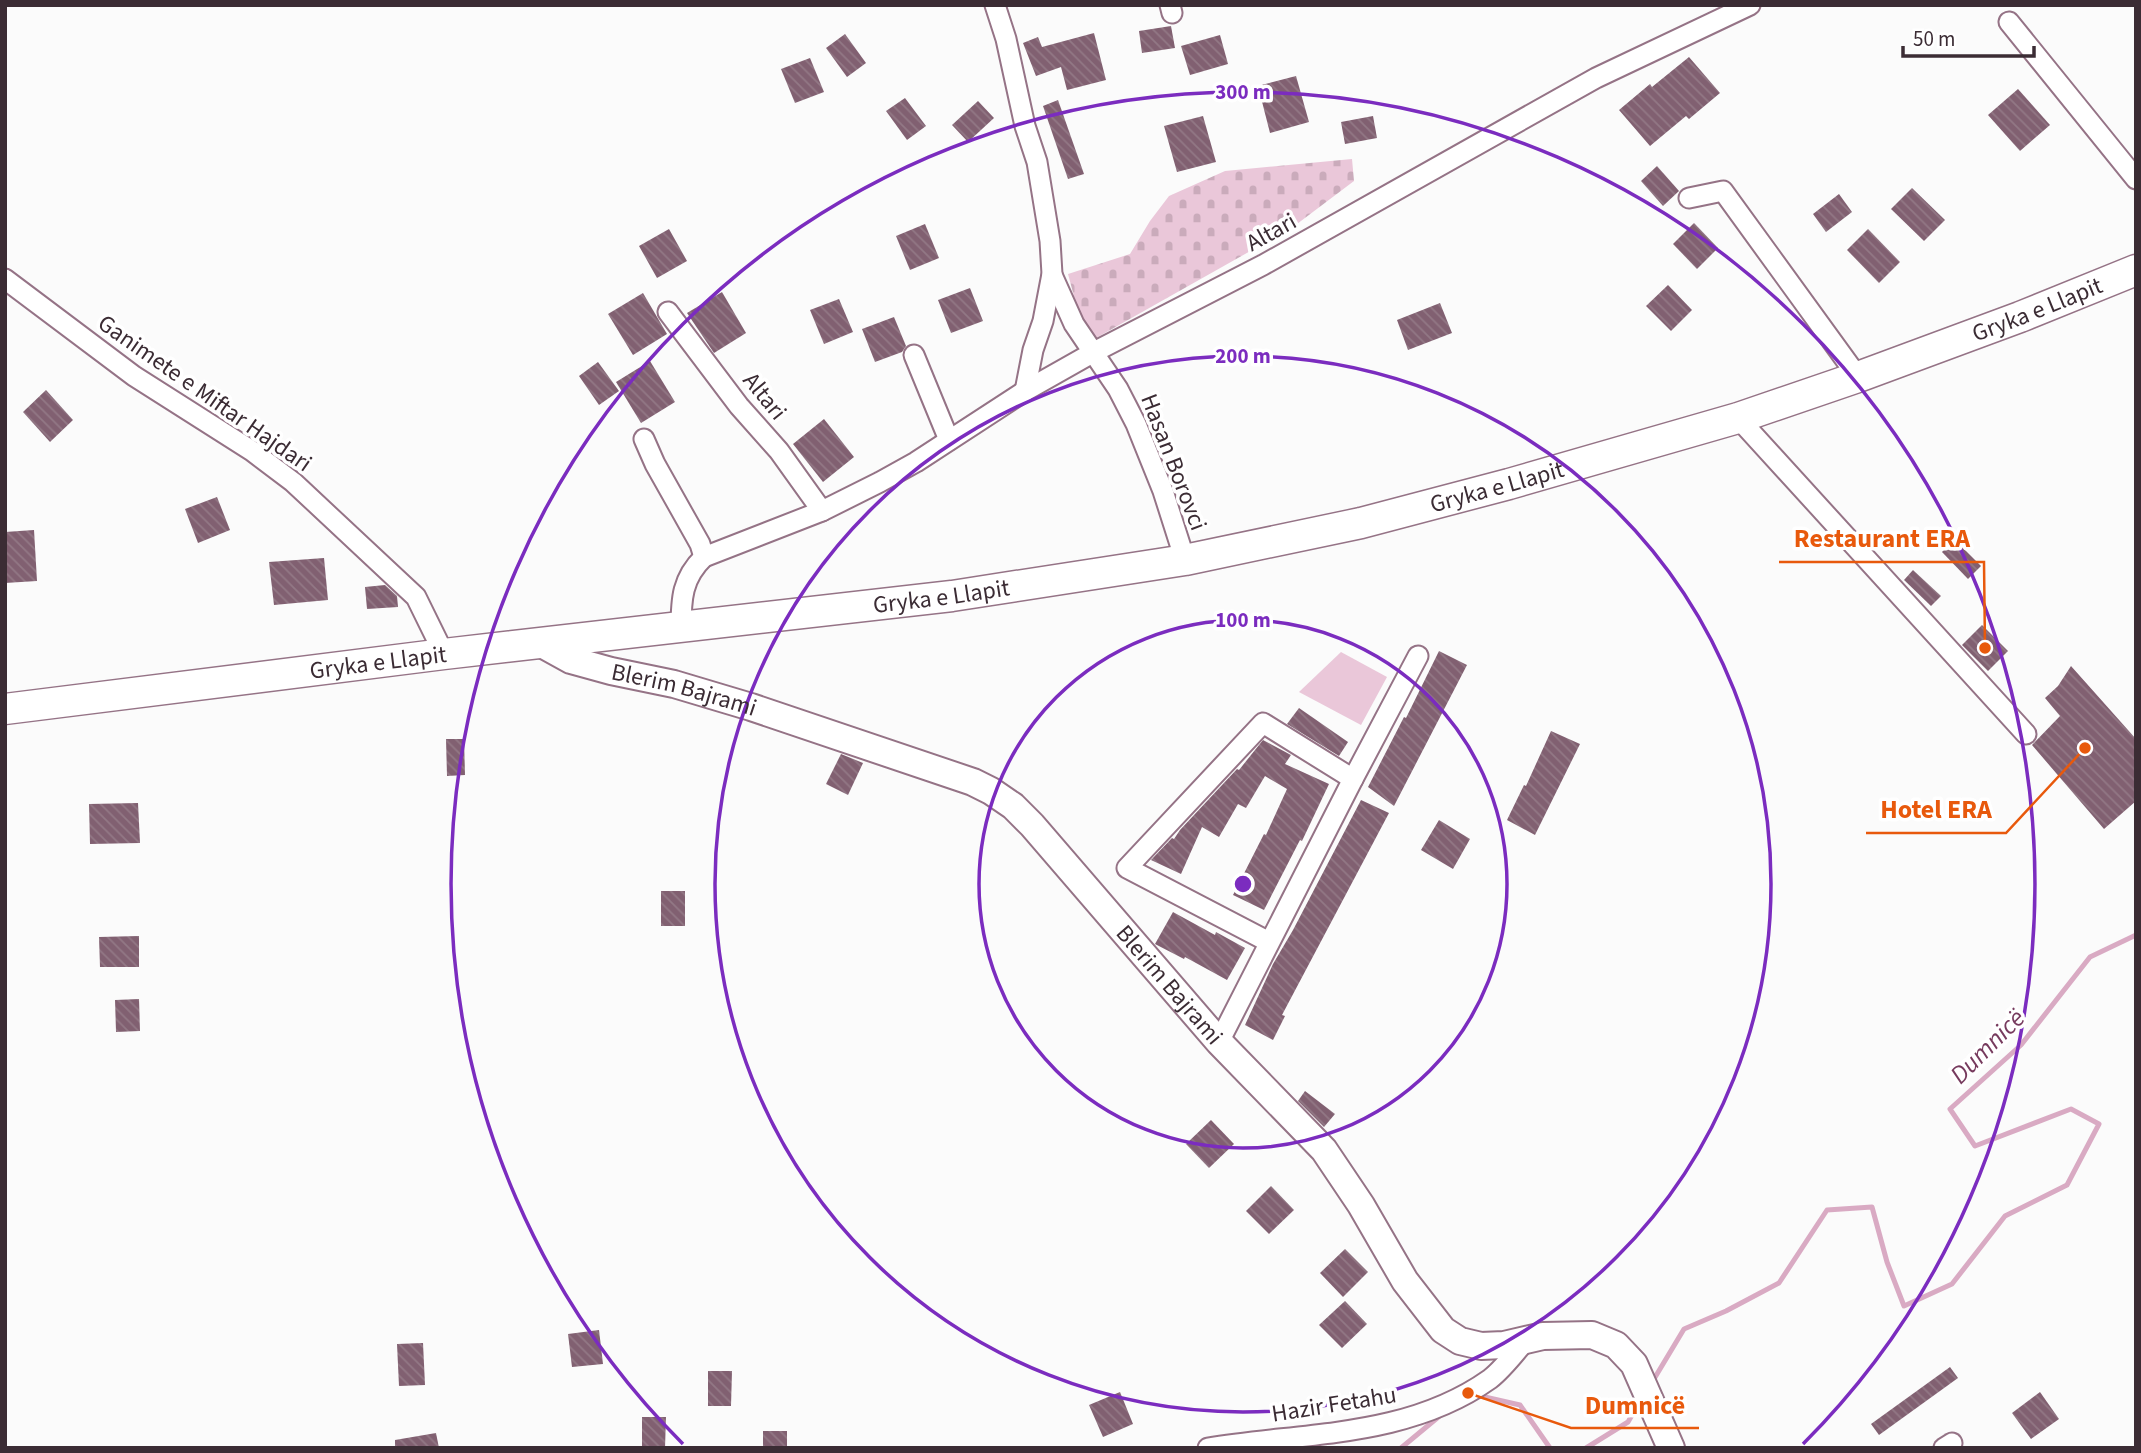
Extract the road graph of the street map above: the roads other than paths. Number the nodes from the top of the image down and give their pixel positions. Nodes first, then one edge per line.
1 (995, 5) edge
2 (1750, 5) edge
3 (2009, 22) dead end
4 (2136, 179) edge
5 (1689, 198) dead end
6 (2136, 270) edge
7 (1052, 274) junction
8 (5, 279) edge
9 (668, 312) dead end
10 (1094, 352) junction
11 (914, 355) dead end
12 (1858, 377) junction
13 (1025, 391) junction
14 (1738, 418) junction
15 (644, 439) dead end
16 (949, 440) junction
17 (822, 511) junction
18 (704, 556) junction
19 (1185, 560) junction
20 (681, 629) junction
21 (542, 644) junction
22 (444, 654) junction
23 (1418, 656) dead end
24 (5, 709) edge
25 (2026, 734) dead end
26 (1353, 779) junction
27 (1269, 942) junction
28 (1219, 1042) junction
29 (1526, 1340) junction
30 (1208, 1448) edge
31 (1671, 1448) edge

1 - 7 street, Hasan Borovci
2 - 10 street, Altari
3 - 4 street
5 - 12 street
6 - 12 main road, Gryka e Llapit
7 - 10 street, Hasan Borovci
7 - 13 street, Hasan Borovci
8 - 22 street, Ganimete e Miftar Hajdari
9 - 17 street, Altari
10 - 13 street, Altari
10 - 19 street, Hasan Borovci
11 - 16 street
12 - 14 main road, Gryka e Llapit
13 - 16 street, Altari
14 - 19 main road, Gryka e Llapit
14 - 25 street
15 - 18 street
16 - 17 street, Altari
17 - 18 street, Altari
18 - 20 street
19 - 20 main road, Gryka e Llapit
20 - 21 main road, Gryka e Llapit
21 - 22 main road, Gryka e Llapit
21 - 28 street, Blerim Bajrami
22 - 24 main road, Gryka e Llapit
23 - 26 street
26 - 27 street
26 - 27 street
27 - 28 street
28 - 29 street, Blerim Bajrami
29 - 30 street, Hazir Fetahu
29 - 31 street, Blerim Bajrami

